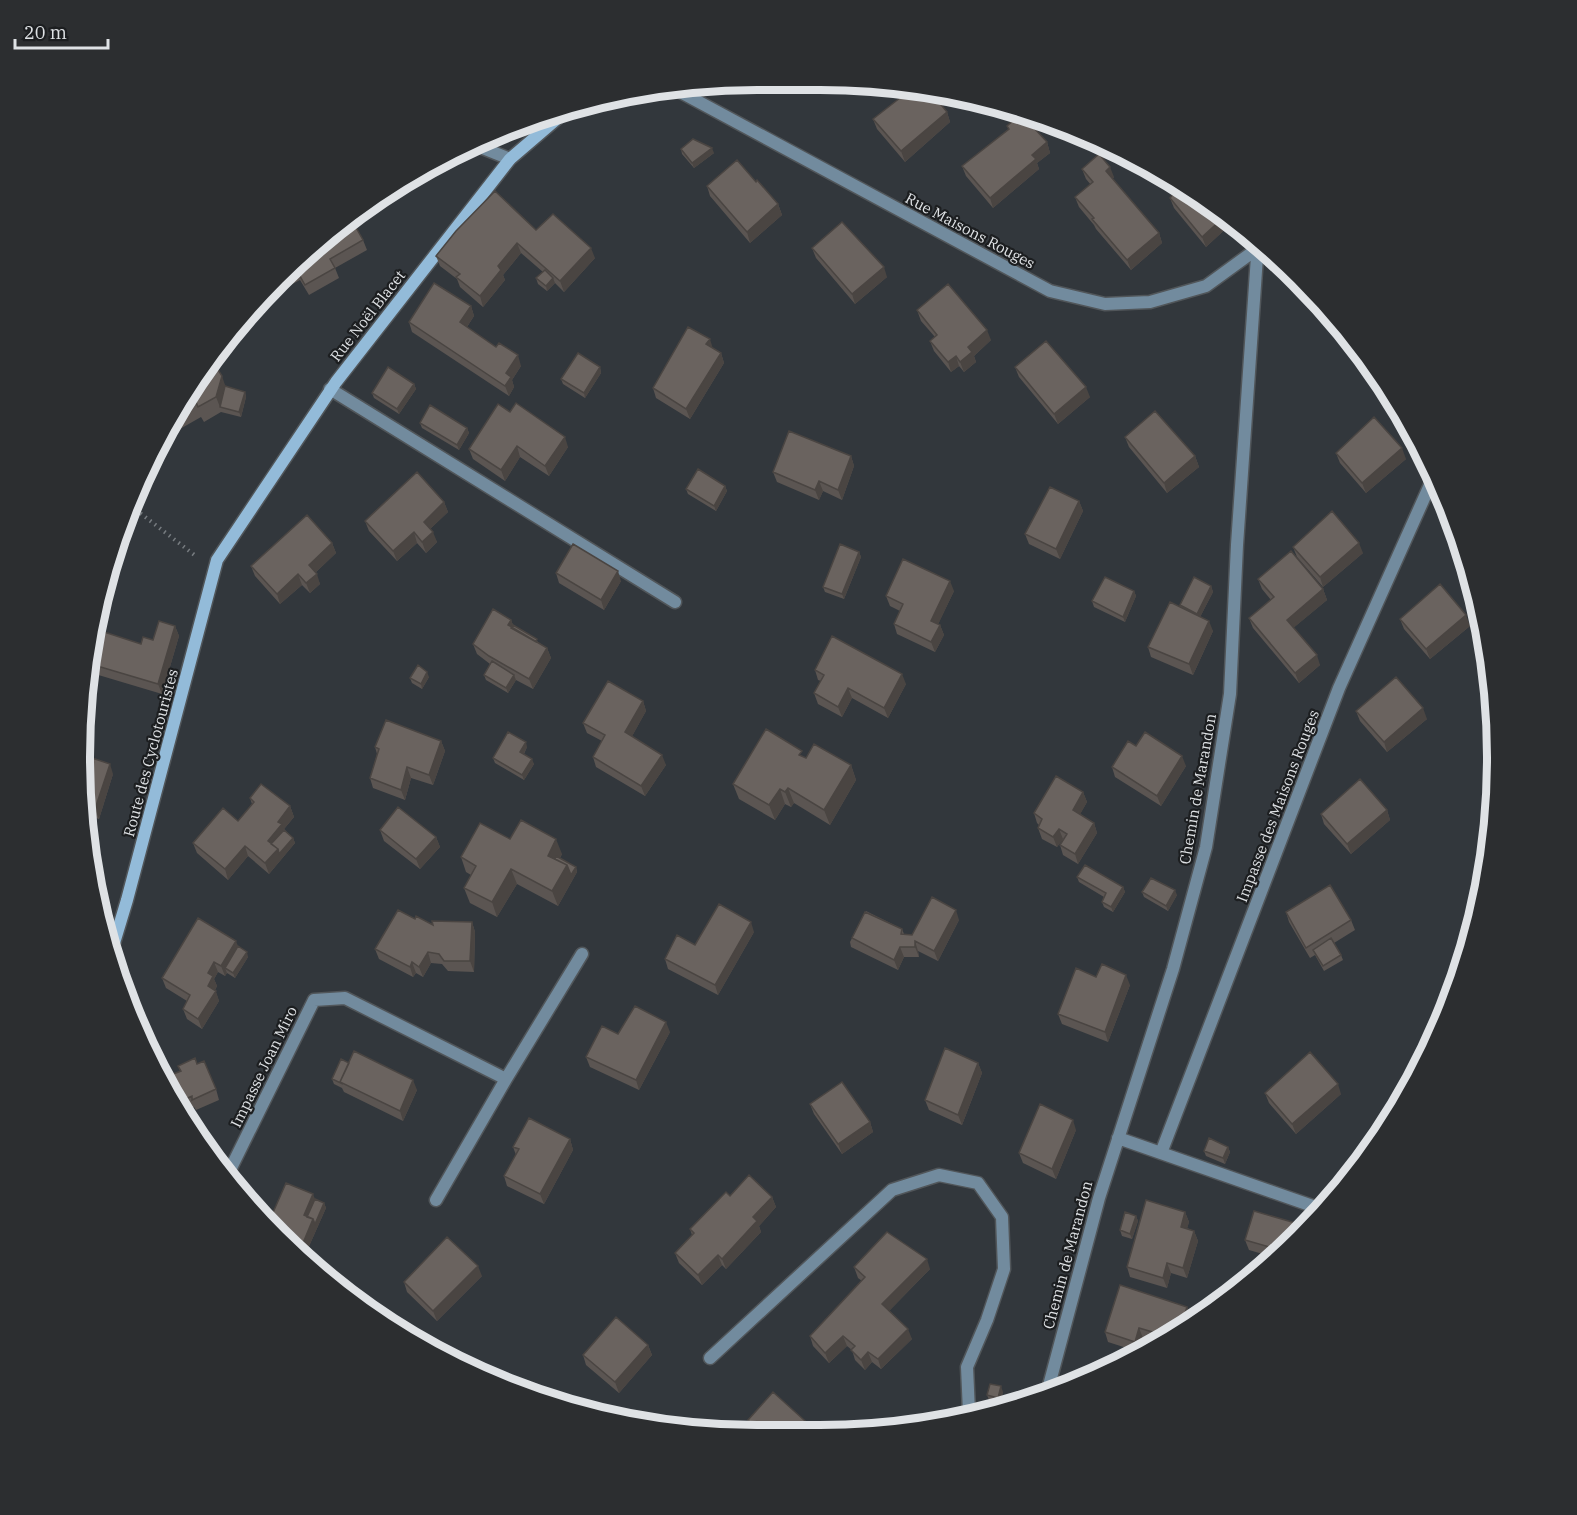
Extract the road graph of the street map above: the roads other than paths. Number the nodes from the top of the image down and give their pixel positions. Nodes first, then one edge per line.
1 (685, 94) edge
2 (553, 122) edge
3 (485, 149) edge
4 (510, 159) junction
5 (1253, 250) edge
6 (1259, 255) edge
7 (330, 389) junction
8 (1429, 487) edge
9 (216, 565) joint
10 (675, 603) dead end
11 (115, 938) edge
12 (582, 954) dead end
13 (506, 1079) junction
14 (1118, 1138) junction
15 (1161, 1153) junction
16 (231, 1168) edge
17 (436, 1200) dead end
18 (1313, 1206) edge
19 (710, 1358) dead end
20 (1049, 1384) edge
21 (969, 1408) edge

1 - 5 street, Rue Maisons Rouges
2 - 4 street, Rue Noël Blacet
3 - 4 street
4 - 7 street, Rue Noël Blacet
6 - 14 street, Chemin de Marandon
7 - 9 street, Rue Noël Blacet
7 - 10 street
8 - 15 street, Impasse des Maisons Rouges
9 - 11 street, Route des Cyclotouristes
12 - 13 street
13 - 16 street, Impasse Joan Miro
13 - 17 street
14 - 15 street
14 - 20 street, Chemin de Marandon
15 - 18 street
19 - 21 street

